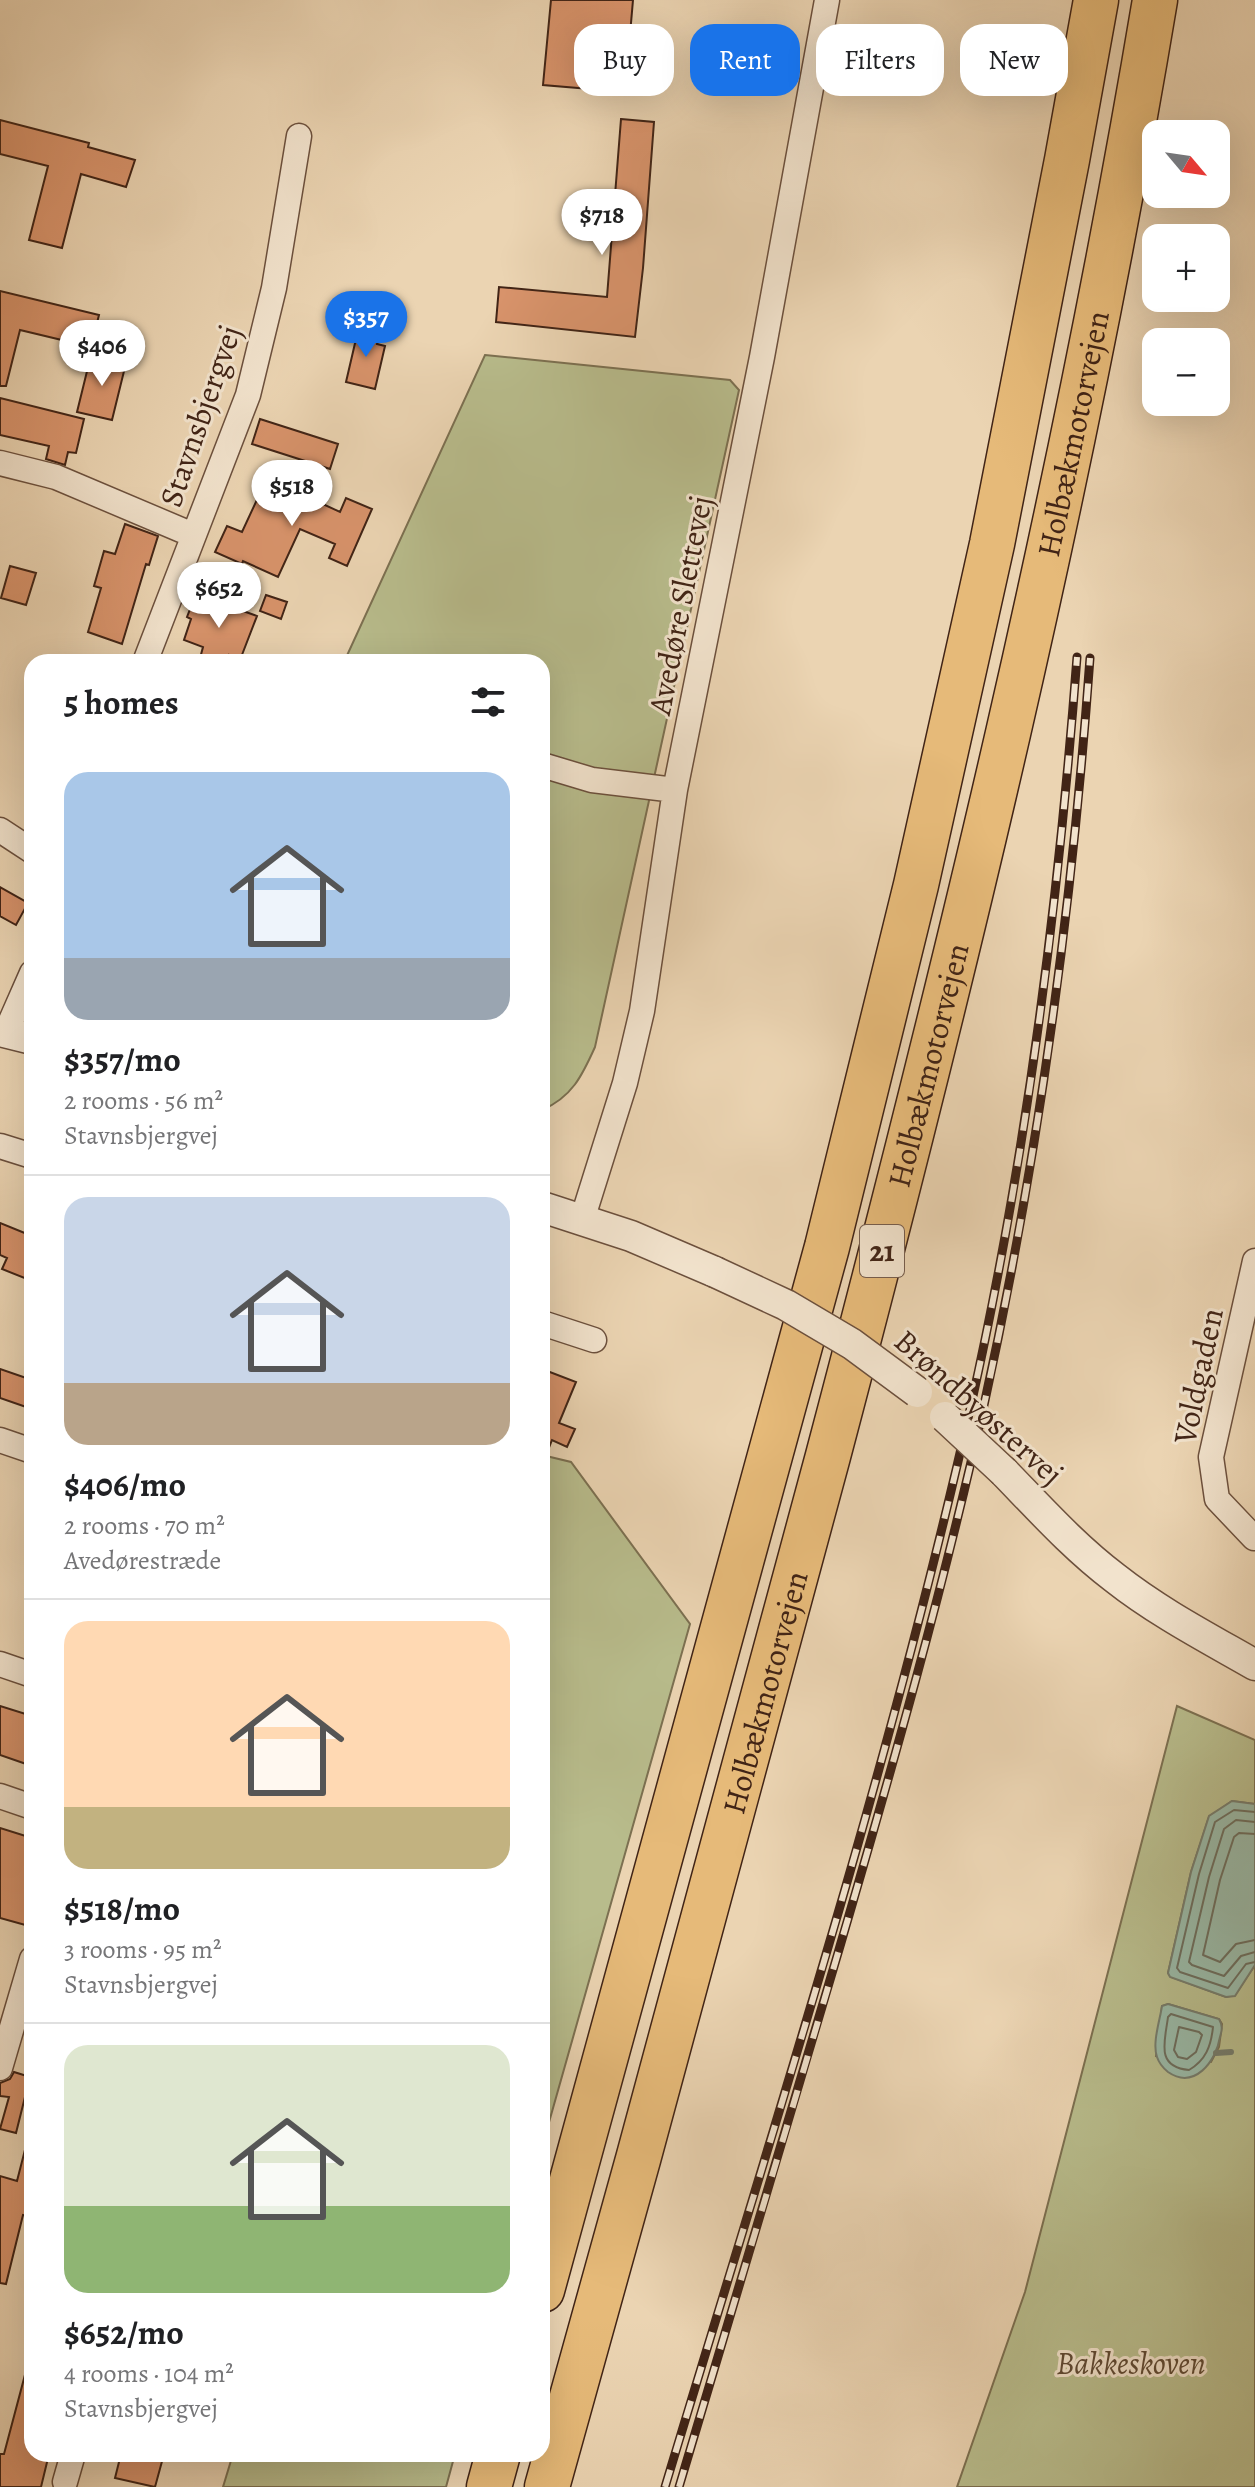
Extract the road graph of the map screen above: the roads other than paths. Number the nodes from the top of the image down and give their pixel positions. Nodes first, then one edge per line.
1 (827, 0) edge
2 (1096, 0) edge
3 (1155, 0) edge
4 (299, 136) dead end
5 (0, 463) edge
6 (193, 535) junction
7 (148, 654) edge
8 (550, 767) edge
9 (675, 790) junction
10 (0, 830) edge
11 (24, 846) edge
12 (24, 995) edge
13 (9, 1036) edge
14 (0, 1146) edge
15 (24, 1154) edge
16 (550, 1210) edge
17 (582, 1220) junction
18 (1255, 1261) edge
19 (550, 1326) edge
20 (594, 1340) dead end
21 (0, 1440) edge
22 (24, 1448) edge
23 (1254, 1515) edge
24 (1255, 1539) edge
25 (0, 1664) edge
26 (1255, 1665) edge
27 (24, 1672) edge
28 (0, 1796) edge
29 (24, 1804) edge
30 (24, 1986) edge
31 (0, 2068) edge
32 (550, 2261) edge
33 (71, 2462) edge
34 (496, 2462) edge
35 (65, 2482) dead end
36 (489, 2487) edge
37 (547, 2487) edge

1 - 9 street, Avedøre Slettevej
2 - 32 highway, Holbækmotorvejen / 21
3 - 37 highway, Holbækmotorvejen / 21
4 - 6 street, Stavnsbjergvej
5 - 6 street
6 - 7 street, Stavnsbjergvej
8 - 9 street
9 - 17 street, Avedøre Slettevej
10 - 11 street
12 - 13 street
14 - 15 street
16 - 17 street, Brøndbyøstervej
17 - 26 street, Brøndbyøstervej, bridge
18 - 24 street, Voldgaden
19 - 20 street
21 - 22 street
23 - 24 street
25 - 27 street
28 - 29 street
30 - 31 street
33 - 35 street
34 - 36 highway

